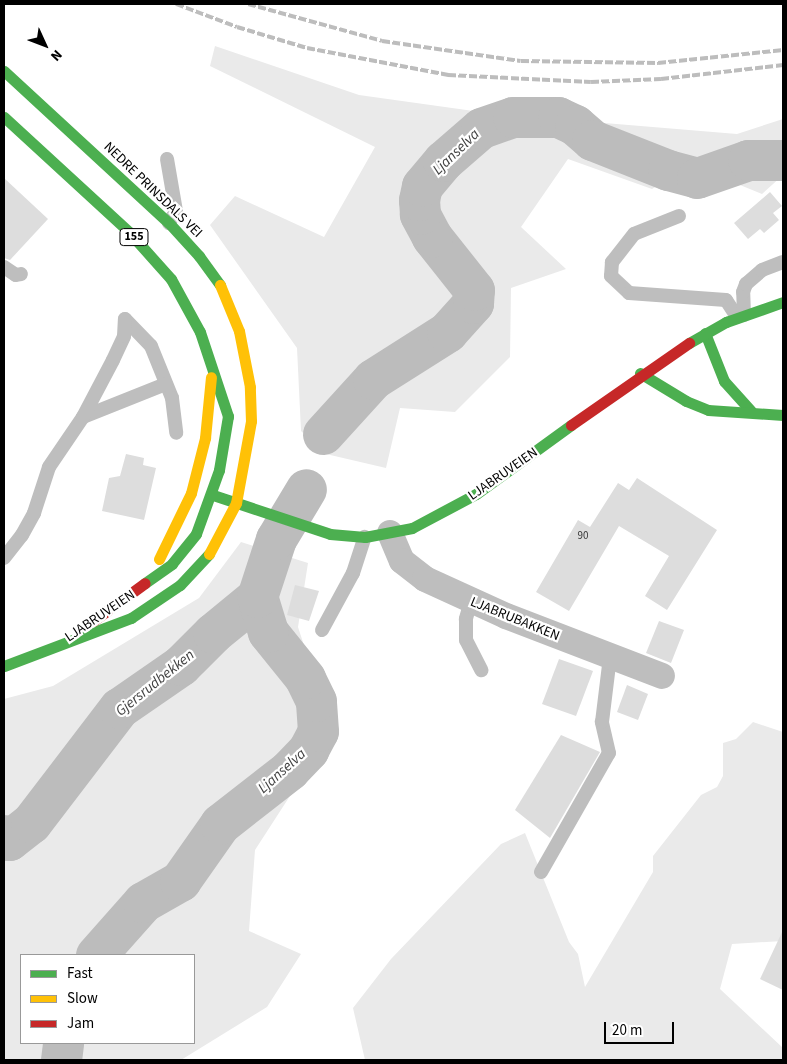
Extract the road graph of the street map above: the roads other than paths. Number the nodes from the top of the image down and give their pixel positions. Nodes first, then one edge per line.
1 (4, 71) edge
2 (4, 117) edge
3 (167, 159) dead end
4 (679, 216) dead end
5 (169, 222) junction
6 (783, 262) edge
7 (4, 267) edge
8 (21, 274) dead end
9 (783, 302) edge
10 (740, 316) junction
11 (705, 333) junction
12 (212, 373) junction
13 (640, 373) junction
14 (166, 384) junction
15 (751, 411) junction
16 (783, 415) edge
17 (83, 417) junction
18 (176, 433) dead end
19 (212, 495) junction
20 (236, 503) junction
21 (378, 535) junction
22 (4, 558) edge
23 (143, 586) junction
24 (471, 601) junction
25 (322, 630) dead end
26 (56, 645) junction
27 (610, 657) junction
28 (4, 666) edge
29 (481, 670) dead end
30 (662, 676) dead end
31 (541, 872) dead end

1 - 5 main road, NEDRE PRINSDALS VEI / 155
2 - 12 main road, 155
3 - 5 lane
4 - 10 lane
5 - 20 main road, NEDRE PRINSDALS VEI / 155
6 - 10 lane
7 - 8 lane
9 - 10 main road, LJABRUVEIEN
10 - 11 main road, LJABRUVEIEN
11 - 13 main road, LJABRUVEIEN
11 - 15 main road
12 - 19 main road, 155
12 - 23 main road, LJABRUVEIEN / 155
13 - 15 main road
13 - 21 main road, LJABRUVEIEN
14 - 17 lane
14 - 17 lane
14 - 18 lane
15 - 16 main road
17 - 22 lane
19 - 20 main road, LJABRUVEIEN
19 - 23 main road, LJABRUVEIEN / 155
20 - 21 main road, LJABRUVEIEN
20 - 26 main road, LJABRUVEIEN / 155
21 - 24 street, LJABRUBAKKEN
21 - 25 lane
23 - 26 main road, LJABRUVEIEN / 155
24 - 27 street, LJABRUBAKKEN
24 - 29 lane
26 - 28 main road, LJABRUVEIEN / 155
27 - 30 street, LJABRUBAKKEN
27 - 31 lane

